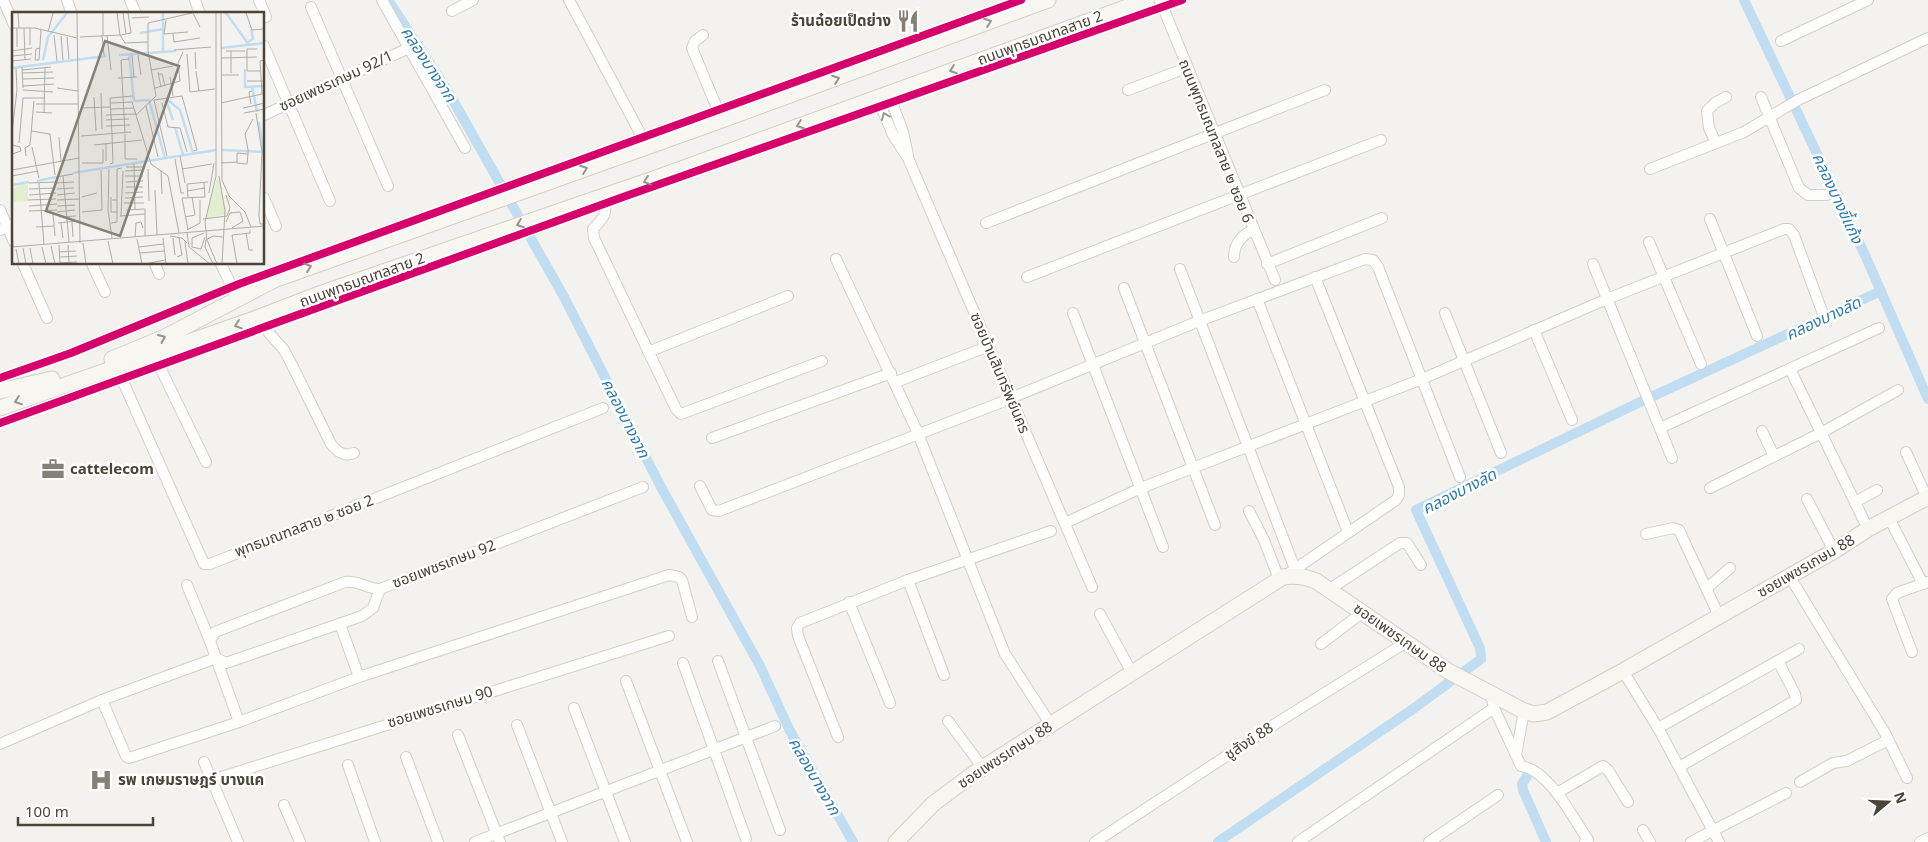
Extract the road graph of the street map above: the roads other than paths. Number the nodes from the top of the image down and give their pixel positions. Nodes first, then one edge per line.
1 (3, 0) edge
2 (67, 0) edge
3 (130, 0) edge
4 (195, 0) edge
5 (259, 0) edge
6 (382, 0) edge
7 (472, 0) edge
8 (569, 0) edge
9 (1048, 0) edge
10 (1147, 0) edge
11 (1160, 0) edge
12 (1868, 0) edge
13 (311, 7) dead end
14 (452, 11) dead end
15 (71, 12) edge
16 (135, 12) edge
17 (199, 12) edge
18 (264, 12) edge
19 (12, 20) edge
20 (703, 35) dead end
21 (1928, 38) edge
22 (1780, 41) dead end
23 (408, 48) junction
24 (265, 49) edge
25 (1186, 68) junction
26 (340, 78) junction
27 (1128, 90) dead end
28 (1325, 90) dead end
29 (883, 95) junction
30 (1726, 97) dead end
31 (1761, 97) dead end
32 (287, 105) junction
33 (265, 114) edge
34 (1769, 118) junction
35 (722, 120) junction
36 (1214, 133) junction
37 (1381, 140) dead end
38 (1716, 143) junction
39 (647, 146) junction
40 (465, 148) dead end
41 (1650, 169) dead end
42 (388, 186) dead end
43 (1827, 195) dead end
44 (603, 196) junction
45 (1239, 196) junction
46 (265, 200) edge
47 (330, 201) dead end
48 (0, 210) edge
49 (1382, 218) dead end
50 (1710, 219) dead end
51 (986, 223) dead end
52 (276, 226) dead end
53 (7, 227) edge
54 (1253, 230) junction
55 (1650, 242) dead end
56 (1723, 254) junction
57 (1234, 257) dead end
58 (836, 259) dead end
59 (1267, 264) junction
60 (1593, 264) dead end
61 (23, 265) edge
62 (92, 265) edge
63 (222, 265) edge
64 (1180, 269) dead end
65 (1027, 277) dead end
66 (1315, 277) junction
67 (1664, 277) junction
68 (1274, 280) dead end
69 (1124, 288) dead end
70 (105, 292) dead end
71 (243, 295) junction
72 (788, 296) dead end
73 (1257, 299) junction
74 (1607, 299) junction
75 (1073, 313) dead end
76 (1445, 313) dead end
77 (1823, 314) dead end
78 (260, 317) junction
79 (47, 318) dead end
80 (1199, 321) junction
81 (1879, 328) dead end
82 (1534, 330) junction
83 (1757, 336) dead end
84 (1146, 342) junction
85 (990, 346) junction
86 (648, 352) junction
87 (154, 354) junction
88 (822, 361) dead end
89 (1465, 361) junction
90 (1092, 364) junction
91 (1701, 364) dead end
92 (116, 368) junction
93 (1790, 370) junction
94 (894, 378) junction
95 (1422, 379) junction
96 (1898, 390) dead end
97 (0, 391) edge
98 (1007, 400) junction
99 (1363, 401) junction
100 (0, 408) edge
101 (603, 408) dead end
102 (1572, 420) dead end
103 (1306, 424) junction
104 (1660, 428) junction
105 (1762, 431) dead end
106 (1821, 433) junction
107 (919, 435) junction
108 (712, 438) dead end
109 (1248, 446) junction
110 (1906, 452) dead end
111 (354, 453) dead end
112 (1501, 453) dead end
113 (1774, 456) junction
114 (1672, 458) dead end
115 (206, 462) dead end
116 (1194, 468) junction
117 (1460, 477) dead end
118 (700, 486) dead end
119 (643, 487) dead end
120 (1141, 488) junction
121 (1710, 488) dead end
122 (1878, 490) dead end
123 (1807, 499) dead end
124 (1927, 500) edge
125 (1855, 502) junction
126 (1249, 511) dead end
127 (1889, 518) junction
128 (1065, 523) junction
129 (1215, 524) dead end
130 (1868, 529) junction
131 (1051, 531) dead end
132 (1348, 532) junction
133 (1646, 534) dead end
134 (1163, 547) dead end
135 (1834, 552) junction
136 (967, 560) junction
137 (1421, 565) dead end
138 (1730, 568) dead end
139 (1285, 575) junction
140 (1790, 576) junction
141 (908, 580) junction
142 (1926, 583) edge
143 (187, 585) dead end
144 (1092, 587) dead end
145 (1706, 588) junction
146 (380, 589) junction
147 (1330, 589) junction
148 (849, 602) junction
149 (1363, 612) junction
150 (1100, 614) dead end
151 (1719, 616) junction
152 (692, 617) dead end
153 (340, 624) junction
154 (669, 636) dead end
155 (210, 641) junction
156 (1405, 643) junction
157 (1321, 644) dead end
158 (1799, 649) dead end
159 (1912, 652) dead end
160 (216, 658) junction
161 (718, 661) dead end
162 (1778, 661) junction
163 (683, 664) dead end
164 (1623, 672) junction
165 (1132, 673) junction
166 (944, 675) dead end
167 (359, 677) junction
168 (626, 680) dead end
169 (102, 700) junction
170 (1493, 701) junction
171 (890, 703) dead end
172 (574, 708) dead end
173 (1524, 711) junction
174 (948, 721) dead end
175 (239, 722) junction
176 (517, 725) dead end
177 (1052, 725) junction
178 (775, 726) dead end
179 (1658, 728) junction
180 (458, 735) dead end
181 (746, 737) junction
182 (838, 737) dead end
183 (1888, 740) junction
184 (0, 744) edge
185 (714, 749) junction
186 (1516, 755) junction
187 (406, 757) dead end
188 (204, 762) dead end
189 (348, 765) dead end
190 (1679, 767) junction
191 (983, 768) junction
192 (660, 769) junction
193 (1907, 778) dead end
194 (212, 780) junction
195 (1800, 782) dead end
196 (606, 790) junction
197 (1556, 792) junction
198 (1786, 793) dead end
199 (1498, 795) dead end
200 (1628, 802) dead end
201 (284, 805) dead end
202 (551, 813) junction
203 (780, 830) dead end
204 (1643, 830) dead end
205 (1713, 830) junction
206 (498, 838) edge
207 (1928, 838) edge
208 (746, 839) dead end
209 (1310, 839) edge
210 (238, 842) edge
211 (300, 842) edge
212 (376, 842) edge
213 (438, 842) edge
214 (475, 842) edge
215 (562, 842) edge
216 (626, 842) edge
217 (687, 842) edge
218 (896, 842) edge
219 (1095, 842) edge
220 (1298, 842) edge
221 (1429, 842) edge
222 (1585, 842) edge
223 (1650, 842) edge
224 (1692, 842) edge
225 (1719, 842) edge
226 (1920, 842) edge

1 - 19 street
2 - 15 street
3 - 16 street
4 - 17 street
5 - 18 street
6 - 23 street
7 - 14 street
8 - 39 street
35 -> 9 main road, ถนนพุทธมณฑลสาย 2
10 -> 29 main road, ถนนพุทธมณฑลสาย 2
11 - 25 street, ถนนพุทธมณฑลสาย ๒ ซอย 6
12 - 22 street
13 - 26 street
20 - 35 street
21 - 34 street
23 - 26 street, ซอยเพชรเกษม 92/1
23 - 40 street
24 - 32 street
25 - 27 street
25 - 36 street, ถนนพุทธมณฑลสาย ๒ ซอย 6
26 - 32 street, ซอยเพชรเกษม 92/1
26 - 42 street
28 - 36 street
29 -> 44 main road, ถนนพุทธมณฑลสาย 2
29 - 85 street, ซอยบ้านสินทรัพย์นคร
30 - 38 street
31 - 34 street
32 - 33 street, ซอยเพชรเกษม 92/1
32 - 47 street
34 - 38 street
34 - 43 street
35 - 39 main road, ถนนพุทธมณฑลสาย 2
36 - 45 street, ถนนพุทธมณฑลสาย ๒ ซอย 6
36 - 51 street
37 - 45 street
38 - 41 street
71 -> 39 main road, ถนนพุทธมณฑลสาย 2
44 -> 78 main road, ถนนพุทธมณฑลสาย 2
44 - 86 street
45 - 54 street, ถนนพุทธมณฑลสาย ๒ ซอย 6
45 - 65 street
46 - 52 street
48 - 53 street
49 - 59 street
50 - 56 street
54 - 57 street
54 - 59 street, ถนนพุทธมณฑลสาย ๒ ซอย 6
55 - 67 street
56 - 67 street
56 - 77 street
56 - 83 street
58 - 94 street
59 - 68 street, ถนนพุทธมณฑลสาย ๒ ซอย 6
60 - 74 street
61 - 79 street
62 - 70 street
63 - 71 street
64 - 80 street
66 - 73 street
66 - 95 street
66 - 99 street
67 - 74 street
67 - 91 street
69 - 84 street
71 - 78 main road
97 -> 71 main road, ถนนพุทธมณฑลสาย 2
72 - 86 street
73 - 80 street
73 - 103 street
74 - 82 street
74 - 104 street
75 - 90 street
76 - 89 street
78 -> 87 main road, ถนนพุทธมณฑลสาย 2
78 - 111 street
80 - 84 street
80 - 109 street
81 - 93 street
82 - 89 street
82 - 102 street
84 - 90 street
84 - 116 street
85 - 94 street
85 - 98 street, ซอยบ้านสินทรัพย์นคร
86 - 88 street
87 - 92 main road, ถนนพุทธมณฑลสาย 2
87 - 115 street
89 - 95 street
89 - 112 street
90 - 98 street
90 - 120 street
92 -> 100 main road, ถนนพุทธมณฑลสาย 2
92 - 101 street, พุทธมณฑลสาย ๒ ซอย 2
93 - 104 street
93 - 106 street
94 - 107 street
94 - 108 street
95 - 99 street
95 - 117 street
96 - 106 street
98 - 107 street
98 - 128 street, ซอยบ้านสินทรัพย์นคร
99 - 103 street
99 - 132 street
103 - 109 street
103 - 132 street
104 - 114 street
105 - 113 street
106 - 113 street
106 - 125 street
107 - 118 street
107 - 136 street
109 - 116 street
109 - 139 street
110 - 124 street
113 - 121 street
116 - 120 street
116 - 129 street
119 - 146 street, ซอยเพชรเกษม 92
120 - 128 street
120 - 134 street
122 - 125 street
123 - 135 street
124 - 127 main road, ซอยเพชรเกษม 88
125 - 130 street
126 - 139 street
127 - 130 main road, ซอยเพชรเกษม 88
127 - 142 street
128 - 144 street, ซอยบ้านสินทรัพย์นคร
130 - 135 main road, ซอยเพชรเกษม 88
131 - 136 street
132 - 139 street
133 - 145 street
135 - 140 main road, ซอยเพชรเกษม 88
136 - 141 street
136 - 177 street
137 - 147 street
138 - 145 street
139 - 147 main road, ซอยเพชรเกษม 88
139 - 165 main road, ซอยเพชรเกษม 88
140 - 151 main road, ซอยเพชรเกษม 88
140 - 183 street
141 - 148 street
141 - 166 street
142 - 159 street
143 - 155 street
145 - 151 street
146 - 153 street
146 - 155 street, ซอยเพชรเกษม 92
147 - 149 main road, ซอยเพชรเกษม 88
148 - 171 street
148 - 182 street
149 - 156 main road, ซอยเพชรเกษม 88
149 - 157 street
150 - 165 street
151 - 164 main road, ซอยเพชรเกษม 88
152 - 167 street
153 - 160 street
153 - 167 street
154 - 194 street, ซอยเพชรเกษม 90
155 - 160 street
156 - 170 main road, ซอยเพชรเกษม 88
156 - 219 street, ชูสังข์ 88
158 - 162 street
160 - 169 street
160 - 175 street
161 - 181 street
162 - 179 street
162 - 190 street
163 - 185 street
164 - 173 main road, ซอยเพชรเกษม 88
164 - 179 street
165 - 177 main road, ซอยเพชรเกษม 88
167 - 175 street
168 - 192 street
169 - 175 street
169 - 184 street
170 - 173 main road, ซอยเพชรเกษม 88
170 - 186 street
170 - 209 street
172 - 196 street
173 - 186 street
174 - 191 street
176 - 202 street
177 - 191 main road, ซอยเพชรเกษม 88
178 - 181 street
179 - 190 street
180 - 206 street
181 - 185 street
181 - 203 street
183 - 193 street
183 - 195 street
185 - 192 street
185 - 208 street
186 - 197 street
187 - 213 street
188 - 194 street
189 - 212 street
190 - 205 street
191 - 218 main road, ซอยเพชรเกษม 88
192 - 196 street
192 - 217 street
194 - 210 street
196 - 202 street
196 - 216 street
197 - 200 street
197 - 222 street
198 - 205 street
199 - 221 street
201 - 211 street
202 - 206 street
202 - 215 street
204 - 223 street
205 - 224 street
205 - 225 street
206 - 214 street
207 - 226 street
209 - 220 street

